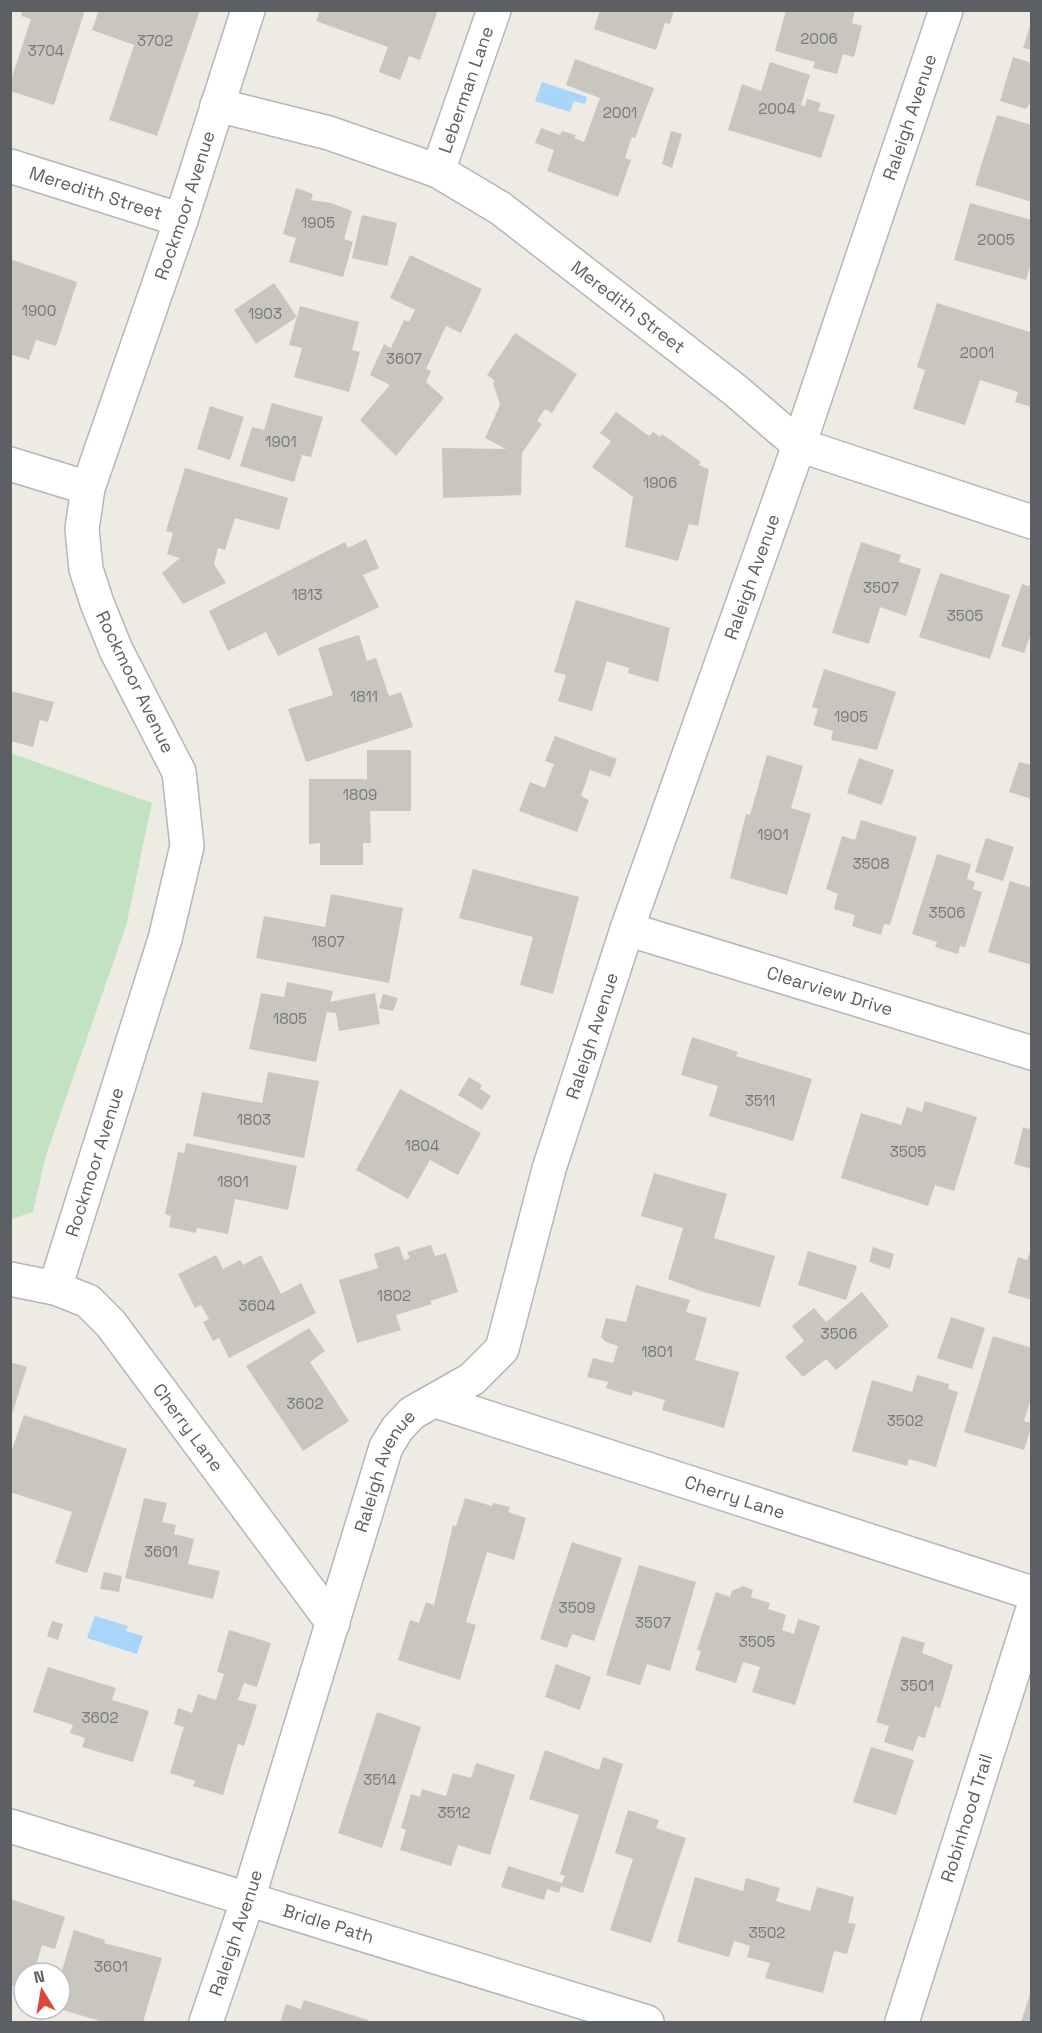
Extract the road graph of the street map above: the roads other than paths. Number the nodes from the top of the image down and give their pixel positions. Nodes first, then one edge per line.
1 (248, 10) edge
2 (494, 10) edge
3 (946, 10) edge
4 (217, 105) junction
5 (10, 166) edge
6 (438, 171) junction
7 (181, 220) junction
8 (799, 446) junction
9 (10, 464) edge
10 (88, 488) junction
11 (1032, 522) edge
12 (627, 929) junction
13 (1032, 1053) edge
14 (10, 1279) edge
15 (56, 1288) junction
16 (436, 1401) junction
17 (1032, 1593) edge
18 (1032, 1612) edge
19 (333, 1623) junction
20 (10, 1826) edge
21 (248, 1899) junction
22 (206, 2022) edge
23 (647, 2022) edge
24 (902, 2022) edge

1 - 4 street, Rockmoor Avenue
2 - 6 street, Leberman Lane
3 - 8 street, Raleigh Avenue
4 - 6 street, Meredith Street
4 - 7 street, Rockmoor Avenue
5 - 7 street, Meredith Street
6 - 8 street, Meredith Street
7 - 10 street, Rockmoor Avenue
8 - 11 street, Meredith Street
8 - 12 street, Raleigh Avenue
9 - 10 street
10 - 15 street, Rockmoor Avenue
12 - 13 street, Clearview Drive
12 - 16 street, Raleigh Avenue
14 - 15 street, Cherry Lane
15 - 19 street, Cherry Lane
16 - 17 street, Cherry Lane
16 - 19 street, Raleigh Avenue
18 - 24 street, Robinhood Trail
19 - 21 street, Raleigh Avenue
20 - 21 street, Bridle Path
21 - 22 street, Raleigh Avenue
21 - 23 street, Bridle Path

